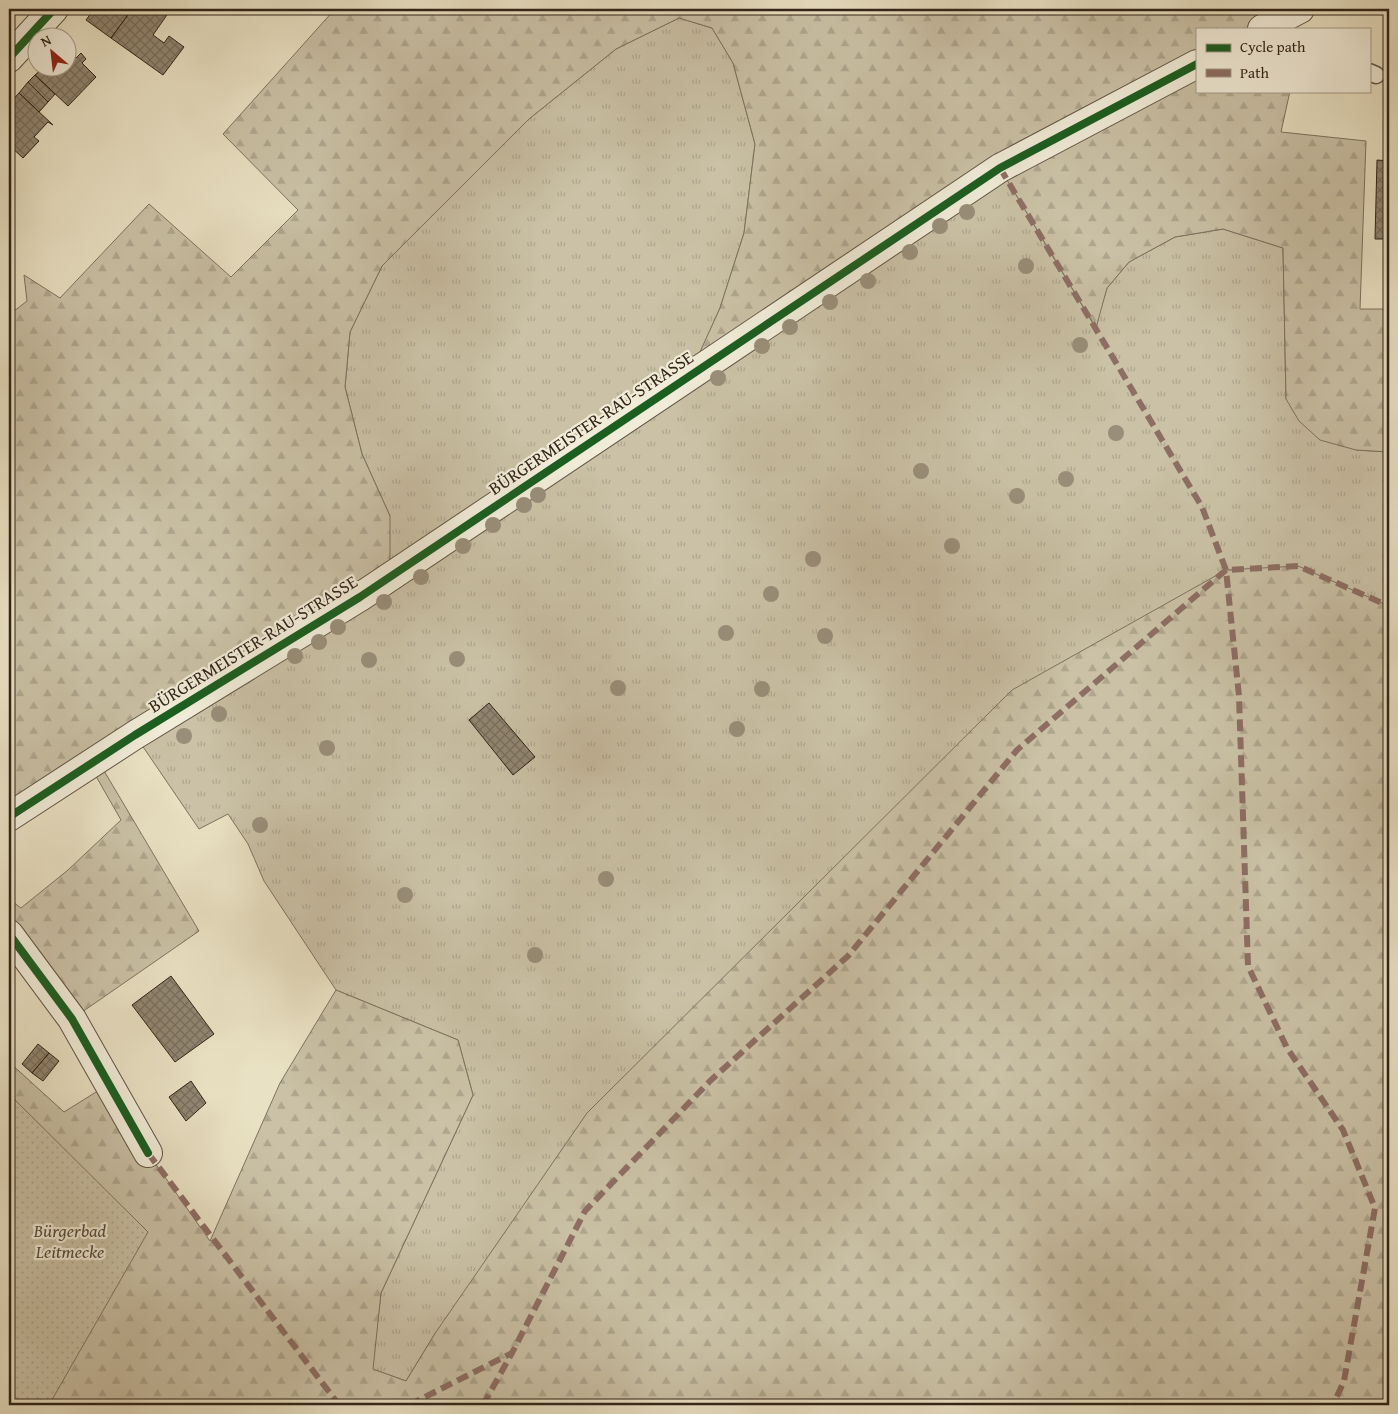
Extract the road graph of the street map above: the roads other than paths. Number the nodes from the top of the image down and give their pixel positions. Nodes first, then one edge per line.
1 (54, 9) edge
2 (1300, 9) edge
3 (1264, 28) edge
4 (9, 58) edge
5 (1196, 65) edge
6 (9, 817) edge
7 (9, 934) edge
8 (148, 1153) dead end

1 - 4 street
2 - 3 street
5 - 6 street, BÜRGERMEISTER-RAU-STRASSE
7 - 8 street

